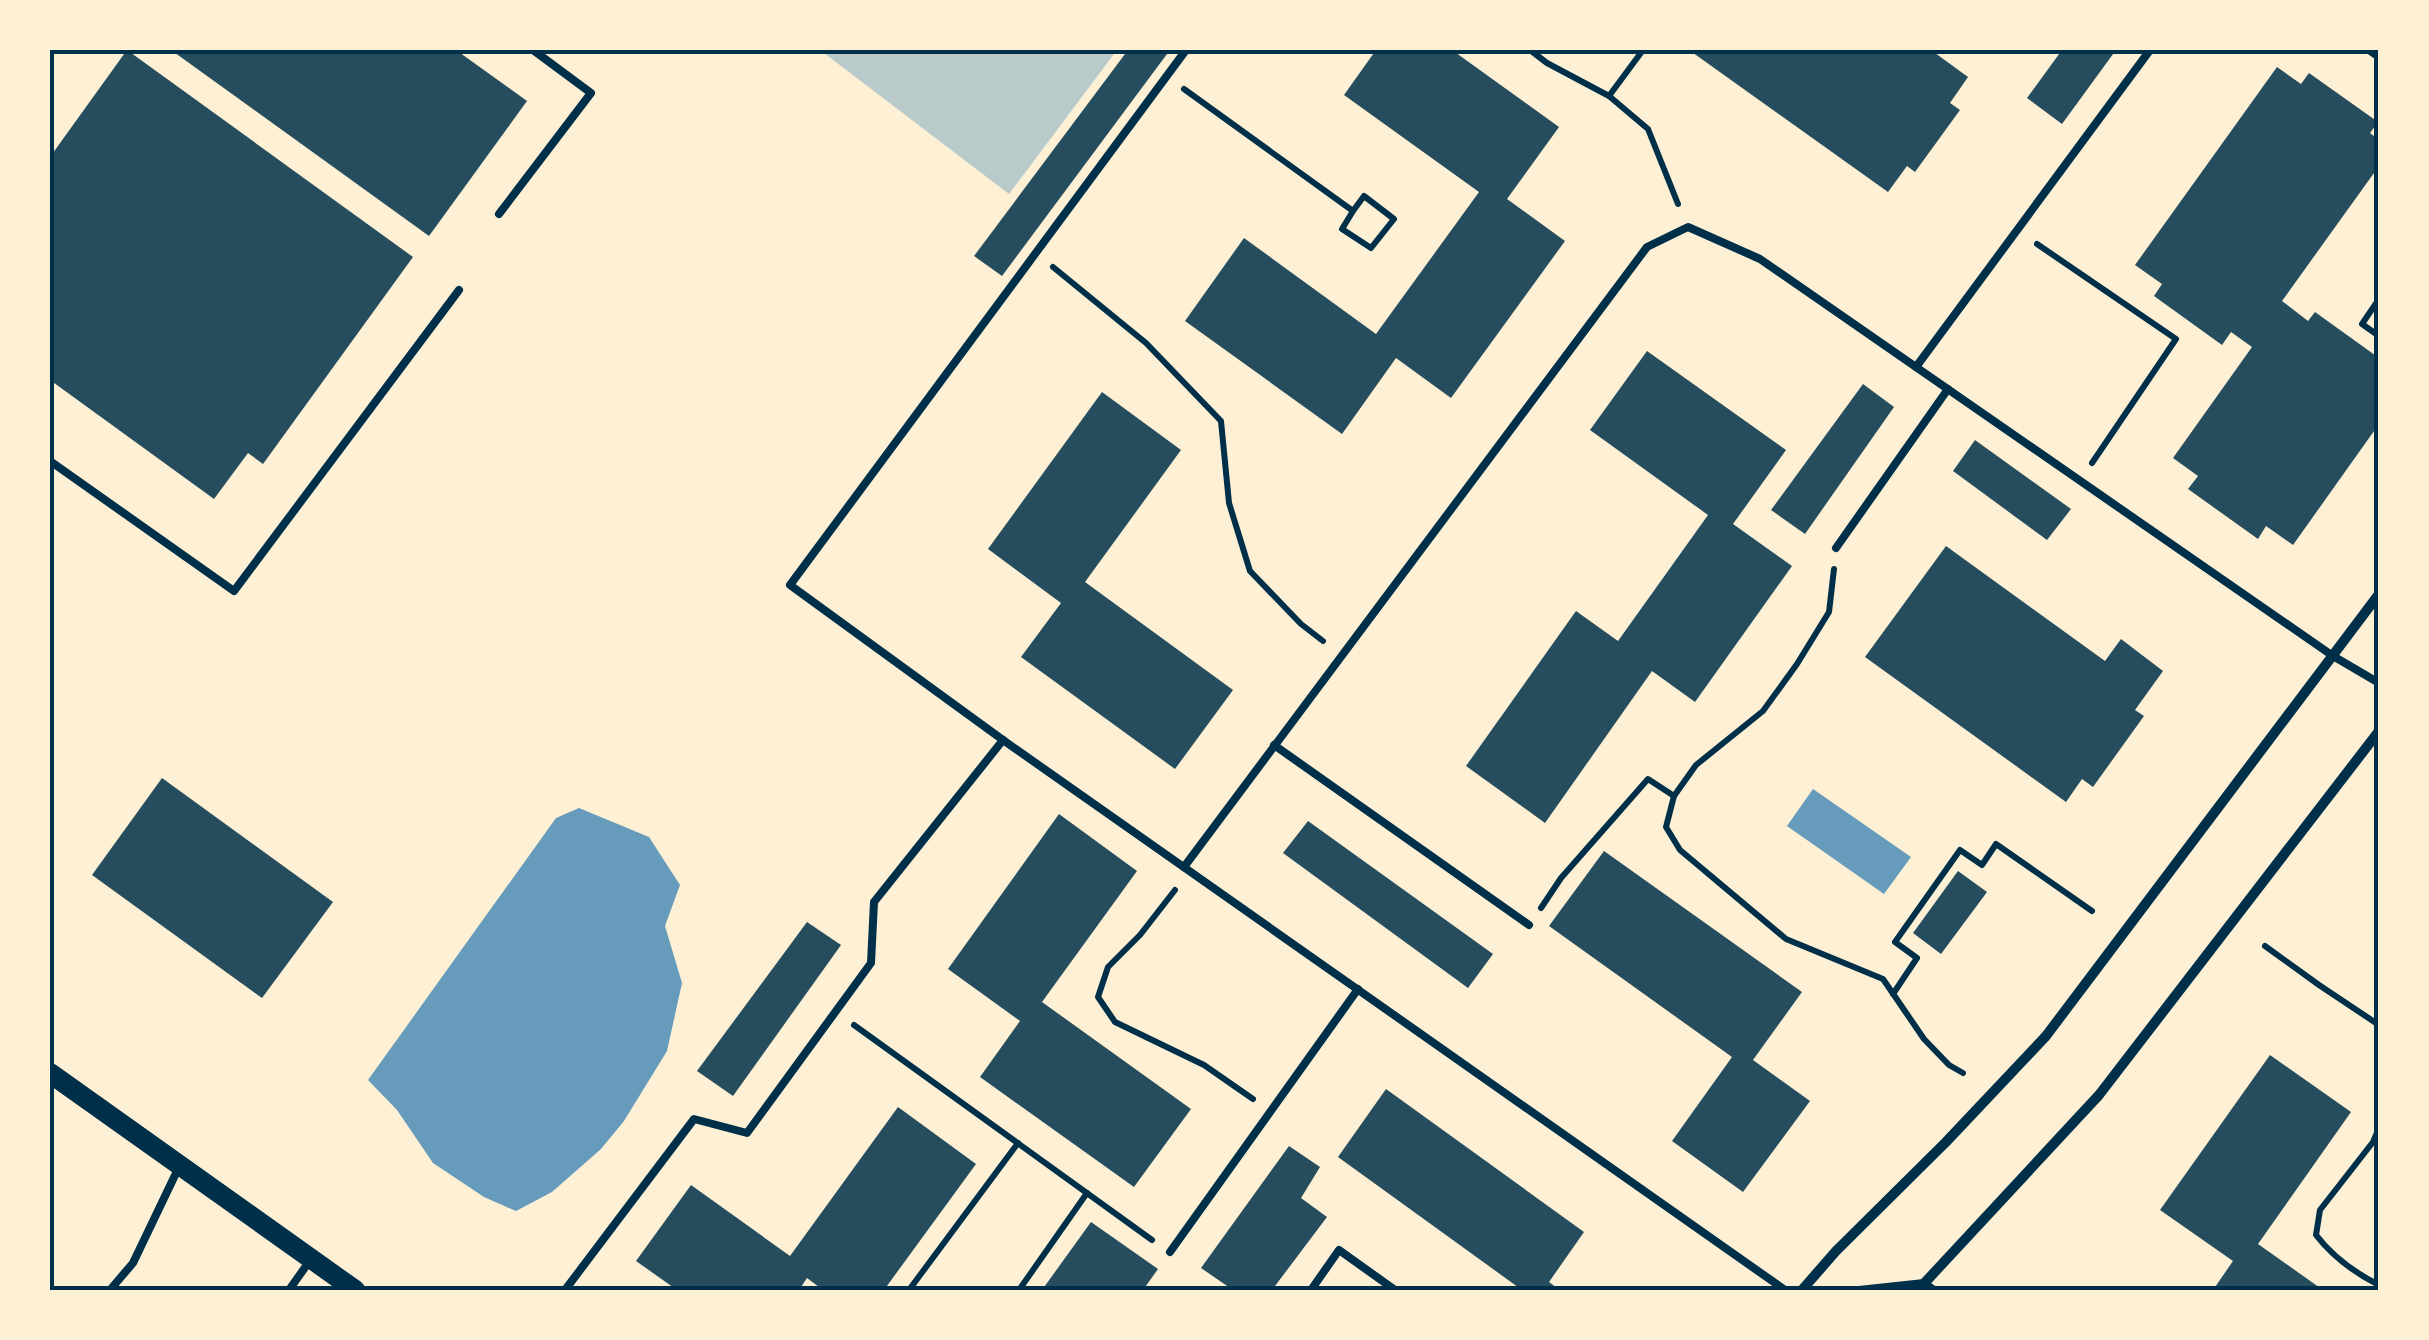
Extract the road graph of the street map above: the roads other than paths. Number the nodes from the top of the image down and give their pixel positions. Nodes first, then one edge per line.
1 (533, 50) edge
2 (1186, 50) edge
3 (2150, 50) edge
4 (2369, 50) edge
5 (2379, 58) edge
6 (499, 214) dead end
7 (459, 290) dead end
8 (1916, 367) junction
9 (1948, 389) junction
10 (50, 461) edge
11 (1836, 548) road end
12 (2379, 594) edge
13 (2333, 656) junction
14 (2379, 682) edge
15 (2379, 732) edge
16 (1004, 740) junction
17 (1274, 746) junction
18 (1187, 869) junction
19 (1529, 926) road end
20 (1358, 989) junction
21 (50, 1073) edge
22 (180, 1166) junction
23 (1170, 1252) road end
24 (311, 1259) junction
25 (1925, 1288) edge
26 (110, 1290) edge
27 (289, 1290) edge
28 (355, 1290) edge
29 (566, 1290) edge
30 (1311, 1290) edge
31 (1395, 1290) edge
32 (1786, 1290) edge
33 (1802, 1290) edge
34 (1859, 1290) edge

1 - 6 lane
2 - 16 lane
3 - 8 lane
4 - 5 lane
7 - 10 lane
8 - 9 lane
8 - 17 lane
9 - 11 lane
9 - 13 lane
12 - 13 street
13 - 14 lane
13 - 33 street
15 - 25 street
16 - 18 lane
16 - 29 lane
17 - 18 lane
17 - 19 lane
18 - 20 lane
20 - 23 lane
20 - 32 lane
21 - 22 main road
22 - 24 main road
22 - 26 lane
24 - 27 lane
24 - 28 main road
25 - 34 lane
30 - 31 lane

